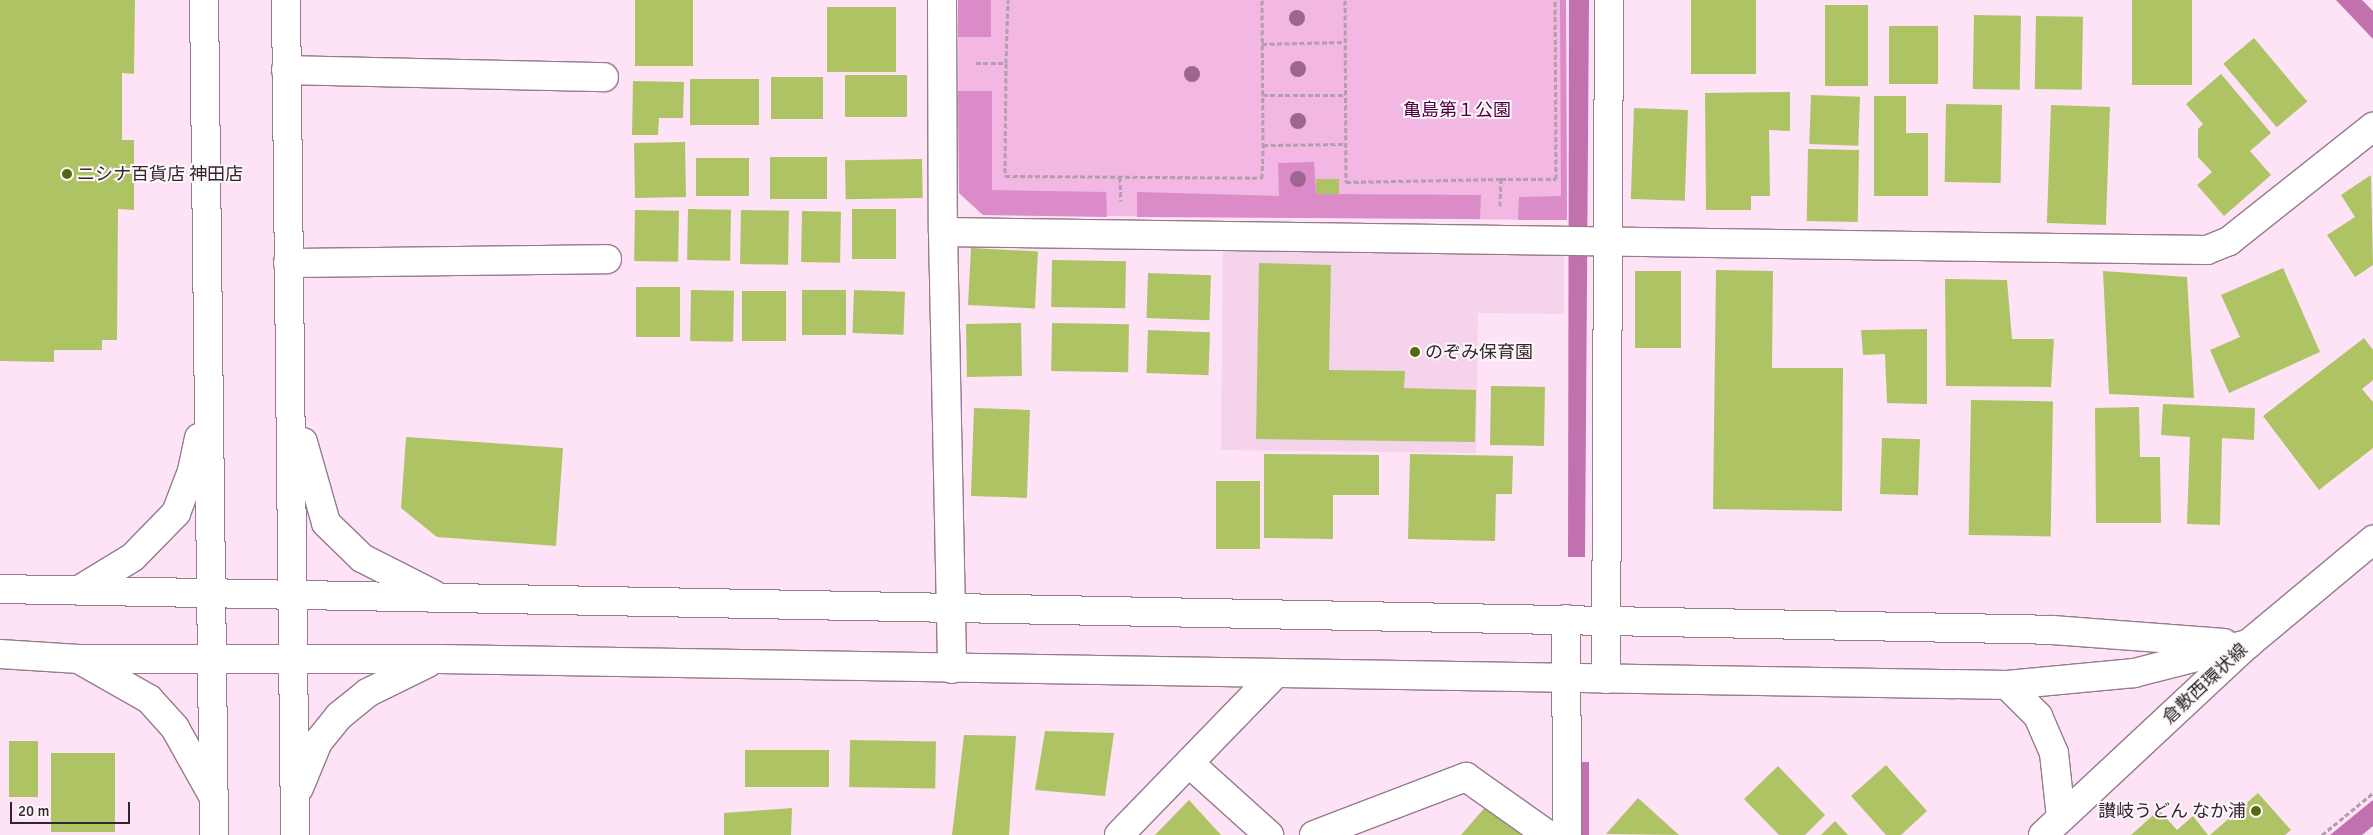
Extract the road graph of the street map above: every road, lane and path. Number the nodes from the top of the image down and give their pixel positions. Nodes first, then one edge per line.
1 (204, 0) edge
2 (286, 0) edge
3 (942, 0) edge
4 (1008, 0) edge
5 (1262, 0) edge
6 (1345, 0) edge
7 (1555, 0) edge
8 (1609, 0) edge
9 (1345, 42) junction
10 (1262, 44) junction
11 (941, 63) junction
12 (1006, 63) junction
13 (286, 70) junction
14 (604, 77) dead end
15 (1263, 95) junction
16 (1346, 95) junction
17 (2373, 128) edge
18 (1345, 144) junction
19 (1263, 145) junction
20 (1501, 179) junction
21 (943, 232) junction
22 (1500, 239) junction
23 (1601, 241) junction
24 (607, 259) dead end
25 (288, 263) junction
26 (209, 389) junction
27 (291, 389) junction
28 (2373, 540) edge
29 (0, 589) edge
30 (79, 590) junction
31 (212, 593) junction
32 (293, 594) junction
33 (440, 597) junction
34 (949, 606) junction
35 (1566, 620) junction
36 (1605, 621) junction
37 (2248, 644) junction
38 (0, 654) edge
39 (79, 659) junction
40 (212, 659) junction
41 (294, 659) junction
42 (439, 659) junction
43 (952, 669) junction
44 (1275, 674) junction
45 (1566, 678) junction
46 (1606, 679) junction
47 (2007, 685) junction
48 (1189, 763) junction
49 (2373, 793) edge
50 (214, 798) junction
51 (295, 799) junction
52 (2052, 826) edge
53 (214, 835) edge
54 (295, 835) edge
55 (1119, 835) edge
56 (1269, 835) edge
57 (1314, 835) edge
58 (1548, 835) edge
59 (1567, 835) edge
60 (2322, 835) edge

1 - 26 street
2 - 13 street
3 - 11 street
4 - 12 path
5 - 10 path
6 - 9 path
7 - 20 path
8 - 23 street
9 - 10 path
9 - 16 path
10 - 15 path
11 - 12 path
11 - 21 street
12 - 19 path
13 - 14 street
13 - 25 street
15 - 16 path
15 - 19 path
16 - 18 path
17 - 23 street
18 - 19 path
18 - 20 path
20 - 22 path
21 - 22 street
21 - 34 street
22 - 23 street
23 - 36 street
24 - 25 street
25 - 27 street
26 - 30 street
26 - 31 street
27 - 32 street
27 - 33 street
28 - 37 street, 倉敷西環状線
29 - 30 street
30 - 31 street
31 - 32 street
31 - 40 street
32 - 33 street
32 - 41 street
33 - 34 street
34 - 35 street
34 - 43 street
35 - 36 street
35 - 45 street
36 - 37 street
36 - 46 street
37 - 47 street
37 - 52 street, 倉敷西環状線
38 - 39 street
39 - 40 street
39 - 50 street
40 - 41 street
40 - 50 street
41 - 42 street
41 - 51 street
42 - 43 street
42 - 51 street
43 - 44 street
44 - 45 street
44 - 48 street
45 - 46 street
45 - 59 street
46 - 47 street
47 - 52 street
48 - 55 street
48 - 56 street
49 - 60 path
50 - 53 street
51 - 54 street
57 - 58 street

